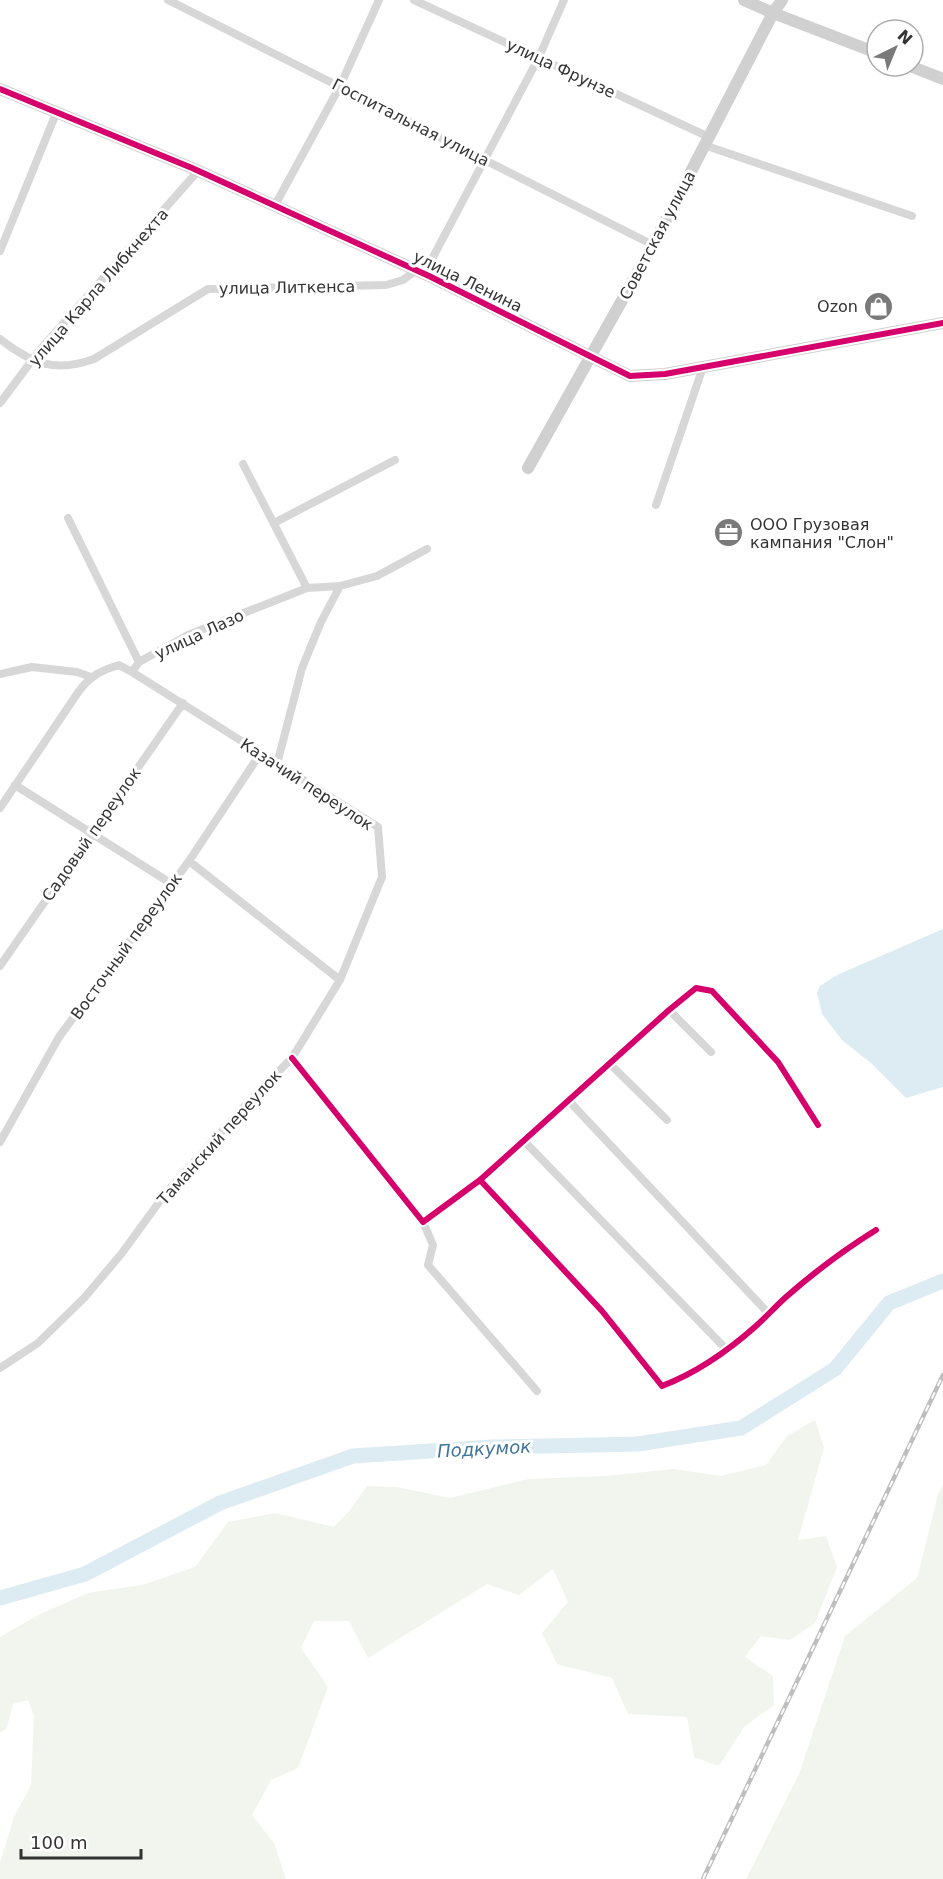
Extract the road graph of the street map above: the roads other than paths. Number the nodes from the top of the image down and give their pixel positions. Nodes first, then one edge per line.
1 (168, 0) edge
2 (379, 0) edge
3 (414, 0) edge
4 (564, 0) edge
5 (744, 0) edge
6 (782, 0) edge
7 (773, 13) junction
8 (865, 48) edge
9 (539, 57) junction
10 (925, 72) edge
11 (943, 79) edge
12 (340, 86) junction
13 (0, 89) edge
14 (57, 111) junction
15 (706, 141) junction
16 (485, 159) junction
17 (198, 171) junction
18 (274, 207) junction
19 (912, 216) dead end
20 (653, 245) junction
21 (0, 251) edge
22 (419, 272) junction
23 (943, 323) edge
24 (0, 339) edge
25 (590, 357) junction
26 (34, 359) junction
27 (703, 367) junction
28 (0, 403) edge
29 (395, 460) dead end
30 (243, 464) dead end
31 (528, 468) dead end
32 (656, 505) dead end
33 (68, 518) dead end
34 (274, 523) junction
35 (427, 549) dead end
36 (340, 586) junction
37 (307, 588) junction
38 (139, 662) junction
39 (132, 672) junction
40 (0, 674) edge
41 (91, 677) junction
42 (183, 703) junction
43 (260, 754) junction
44 (277, 764) junction
45 (15, 785) junction
46 (0, 808) edge
47 (90, 834) junction
48 (189, 861) junction
49 (172, 884) junction
50 (0, 966) edge
51 (340, 980) junction
52 (669, 1010) junction
53 (711, 1052) dead end
54 (292, 1058) junction
55 (609, 1063) junction
56 (569, 1101) junction
57 (668, 1120) dead end
58 (818, 1125) dead end
59 (524, 1141) junction
60 (0, 1142) edge
61 (480, 1180) junction
62 (423, 1222) junction
63 (876, 1230) dead end
64 (769, 1314) junction
65 (726, 1349) junction
66 (0, 1368) edge
67 (537, 1391) dead end

1 - 12 street, Госпитальная улица
2 - 12 street
3 - 9 street, улица Фрунзе
4 - 9 street
5 - 7 street
6 - 7 street, Советская улица
7 - 8 street
7 - 15 street, Советская улица
9 - 15 street, улица Фрунзе
9 - 16 street
10 - 11 street
12 - 16 street, Госпитальная улица
12 - 18 street
13 - 14 street, улица Ленина
14 - 17 street, улица Ленина
14 - 21 street
15 - 19 street, улица Фрунзе
15 - 20 street, Советская улица
16 - 20 street, Госпитальная улица
16 - 22 street
17 - 18 street, улица Ленина
17 - 26 street, улица Карла Либкнехта
18 - 22 street, улица Ленина
20 - 25 street, Советская улица
22 - 25 street, улица Ленина
22 - 26 street, улица Литкенса
23 - 27 street, улица Ленина
24 - 26 street, улица Литкенса
25 - 27 street, улица Ленина
25 - 31 street, Советская улица
26 - 28 street, улица Карла Либкнехта
27 - 32 street
29 - 34 street
30 - 34 street
33 - 38 street
34 - 37 street
35 - 36 street, улица Лазо
36 - 37 street, улица Лазо
36 - 44 street
37 - 38 street, улица Лазо
38 - 39 street, улица Лазо
39 - 41 street
39 - 42 street, Казачий переулок
40 - 41 street
41 - 45 street
42 - 43 street, Казачий переулок
42 - 47 street, Садовый переулок
43 - 44 street, Казачий переулок
43 - 48 street, Восточный переулок
44 - 51 street, Казачий переулок
45 - 46 street
45 - 47 street
47 - 49 street
47 - 50 street, Садовый переулок
48 - 49 street, Восточный переулок
48 - 51 street
49 - 60 street, Восточный переулок
51 - 54 street, Таманский переулок
52 - 53 street
52 - 55 street
52 - 58 street
54 - 62 street
54 - 66 street, Таманский переулок
55 - 56 street
55 - 57 street
56 - 59 street
56 - 64 street
59 - 61 street
59 - 65 street
61 - 62 street
61 - 65 street
62 - 67 street
63 - 64 street
64 - 65 street

